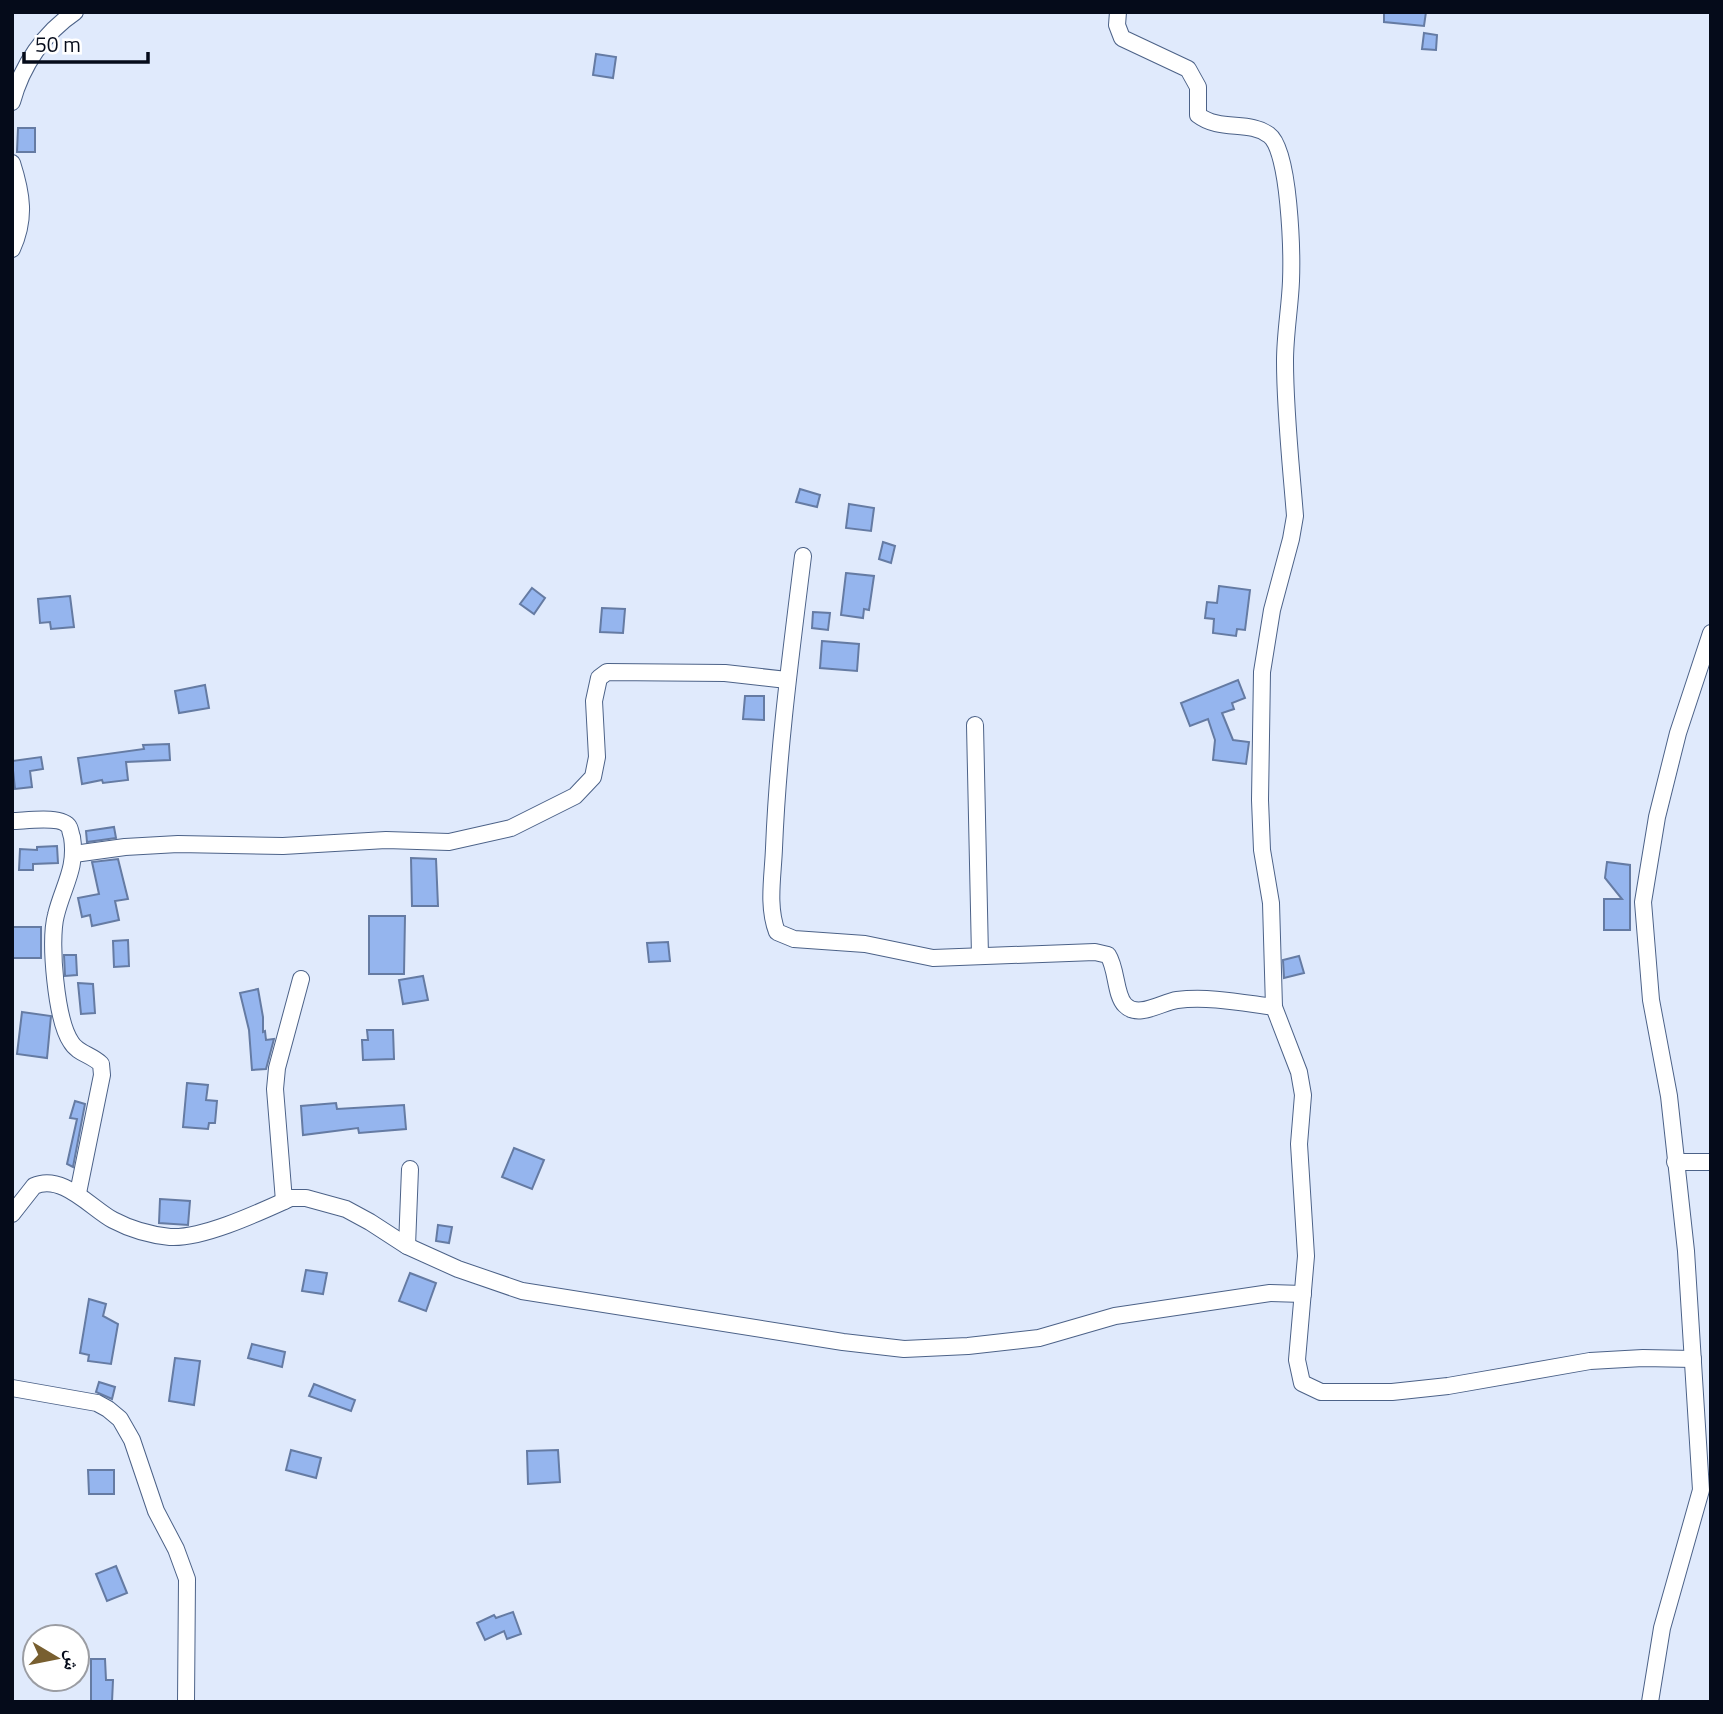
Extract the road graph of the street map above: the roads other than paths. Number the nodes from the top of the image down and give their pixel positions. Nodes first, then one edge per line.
1 (75, 12) edge
2 (1118, 12) edge
3 (12, 102) edge
4 (12, 164) edge
5 (12, 249) edge
6 (803, 556) dead end
7 (1711, 633) edge
8 (787, 680) junction
9 (975, 725) dead end
10 (12, 821) edge
11 (74, 854) junction
12 (980, 956) junction
13 (301, 979) dead end
14 (1274, 1007) junction
15 (1711, 1161) edge
16 (1675, 1162) junction
17 (410, 1169) dead end
18 (78, 1193) junction
19 (284, 1201) junction
20 (12, 1214) edge
21 (407, 1246) junction
22 (1303, 1294) junction
23 (1693, 1359) junction
24 (12, 1388) edge
25 (1706, 1489) edge
26 (186, 1702) edge
27 (1650, 1702) edge

1 - 3 street
2 - 14 street
4 - 5 street
6 - 8 street
7 - 16 street
8 - 11 street
8 - 12 street
9 - 12 street
10 - 11 street
11 - 18 street
12 - 14 street
13 - 19 street
14 - 22 street
15 - 16 street
16 - 23 street
17 - 21 street
18 - 19 street
18 - 20 street
19 - 21 street
21 - 22 street
22 - 23 street
23 - 25 street
24 - 26 street
25 - 27 street

